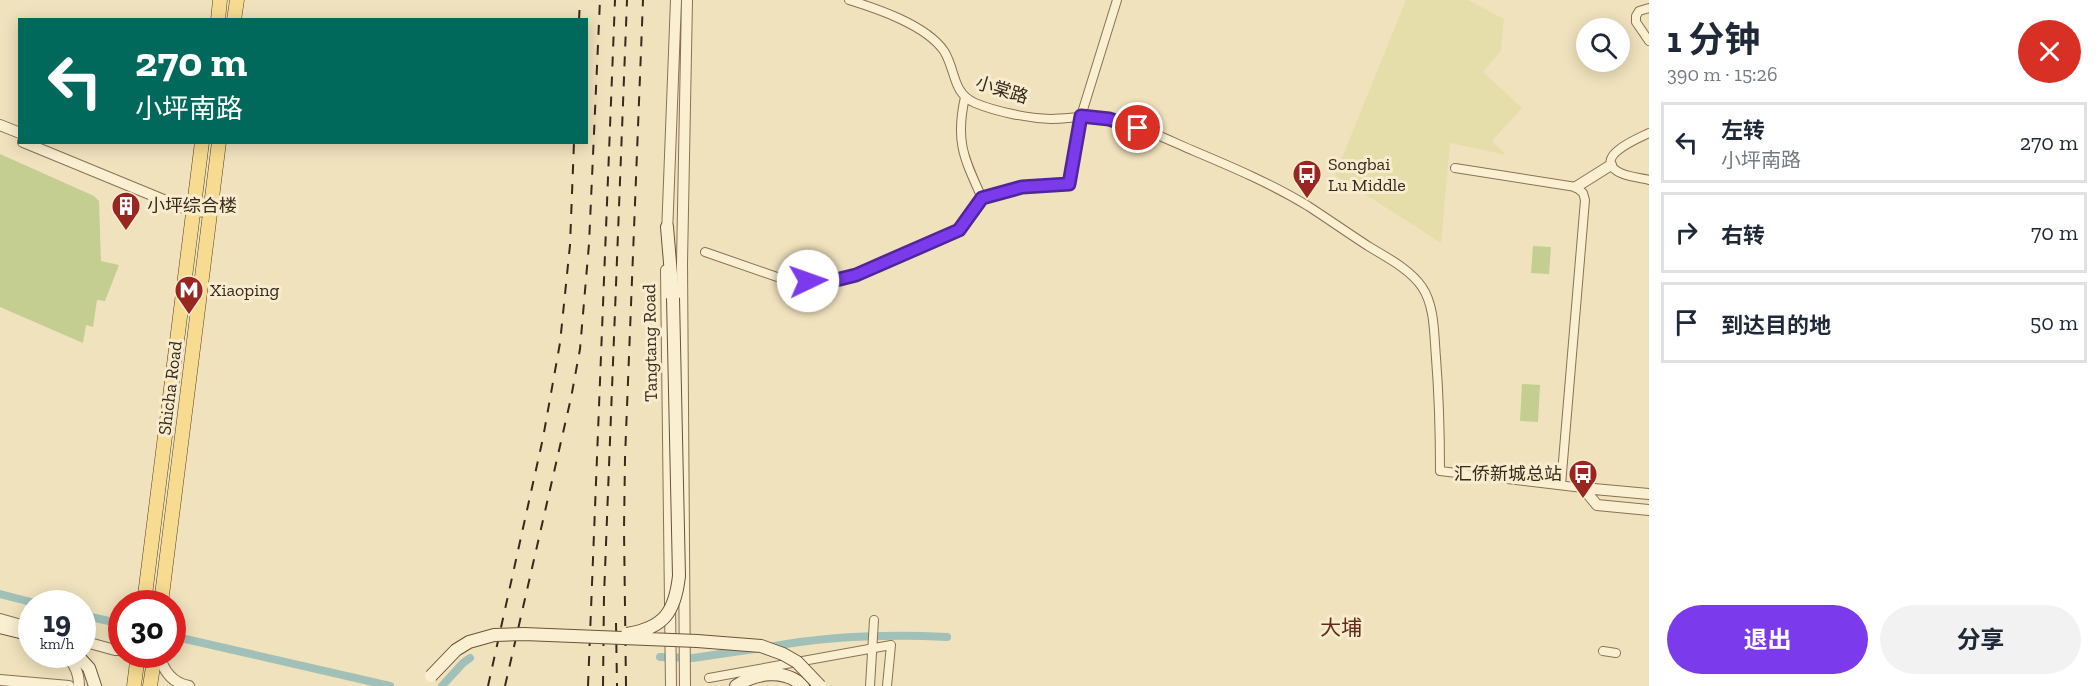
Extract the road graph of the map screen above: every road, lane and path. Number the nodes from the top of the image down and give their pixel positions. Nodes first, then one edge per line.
1 (220, 0) edge
2 (237, 0) edge
3 (676, 0) edge
4 (687, 0) edge
5 (849, 0) edge
6 (1117, 0) edge
7 (1649, 8) edge
8 (218, 18) edge
9 (234, 18) edge
10 (1649, 41) edge
11 (965, 97) junction
12 (1081, 116) junction
13 (0, 125) edge
14 (18, 132) edge
15 (0, 133) edge
16 (1649, 133) edge
17 (18, 141) edge
18 (26, 144) edge
19 (47, 144) edge
20 (202, 144) edge
21 (219, 144) edge
22 (1613, 167) junction
23 (1455, 168) dead end
24 (1649, 180) edge
25 (1576, 187) junction
26 (982, 198) junction
27 (194, 209) junction
28 (211, 211) junction
29 (667, 226) junction
30 (705, 252) dead end
31 (1562, 485) junction
32 (1583, 488) junction
33 (1649, 494) edge
34 (1649, 510) edge
35 (146, 590) edge
36 (163, 590) edge
37 (0, 619) edge
38 (874, 620) dead end
39 (18, 624) edge
40 (0, 627) edge
41 (18, 632) edge
42 (600, 636) junction
43 (873, 649) junction
44 (1603, 651) dead end
45 (1616, 653) dead end
46 (75, 668) edge
47 (89, 668) edge
48 (136, 668) edge
49 (154, 668) edge
50 (164, 668) edge
51 (709, 678) dead end
52 (0, 680) edge
53 (685, 680) edge
54 (69, 686) edge
55 (79, 686) edge
56 (95, 686) edge
57 (134, 686) edge
58 (150, 686) edge
59 (189, 686) edge
60 (427, 686) edge
61 (671, 686) edge
62 (736, 686) edge
63 (804, 686) edge
64 (820, 686) edge
65 (870, 686) edge
66 (887, 686) edge

1 - 8 main road
2 - 9 main road
3 - 29 street, Tangtang Road
4 - 53 street, Tangtang Road
5 - 11 street, 小棠路
6 - 12 street
7 - 10 street
11 - 12 street, 小棠路
11 - 26 street
12 - 26 street
12 - 31 street, 小棠路
13 - 14 street
15 - 17 street
16 - 22 street
18 - 27 street
19 - 27 street
20 - 27 main road, Shicha Road
21 - 28 main road, Shicha Road
22 - 24 street
22 - 25 street
23 - 25 street
25 - 31 street
26 - 30 street
27 - 28 street
27 - 35 main road, Shicha Road
28 - 36 main road, Shicha Road
29 - 42 main road, bridge
29 - 61 street, Tangtang Road
31 - 32 street
32 - 33 street
32 - 34 street
37 - 39 street
38 - 43 street
40 - 41 main road
42 - 60 main road, bridge
42 - 64 main road, bridge
43 - 51 street
43 - 65 street
43 - 66 street
44 - 45 street
46 - 55 street
47 - 56 main road
48 - 57 main road
49 - 58 main road
50 - 59 street
52 - 54 street
62 - 63 main road

